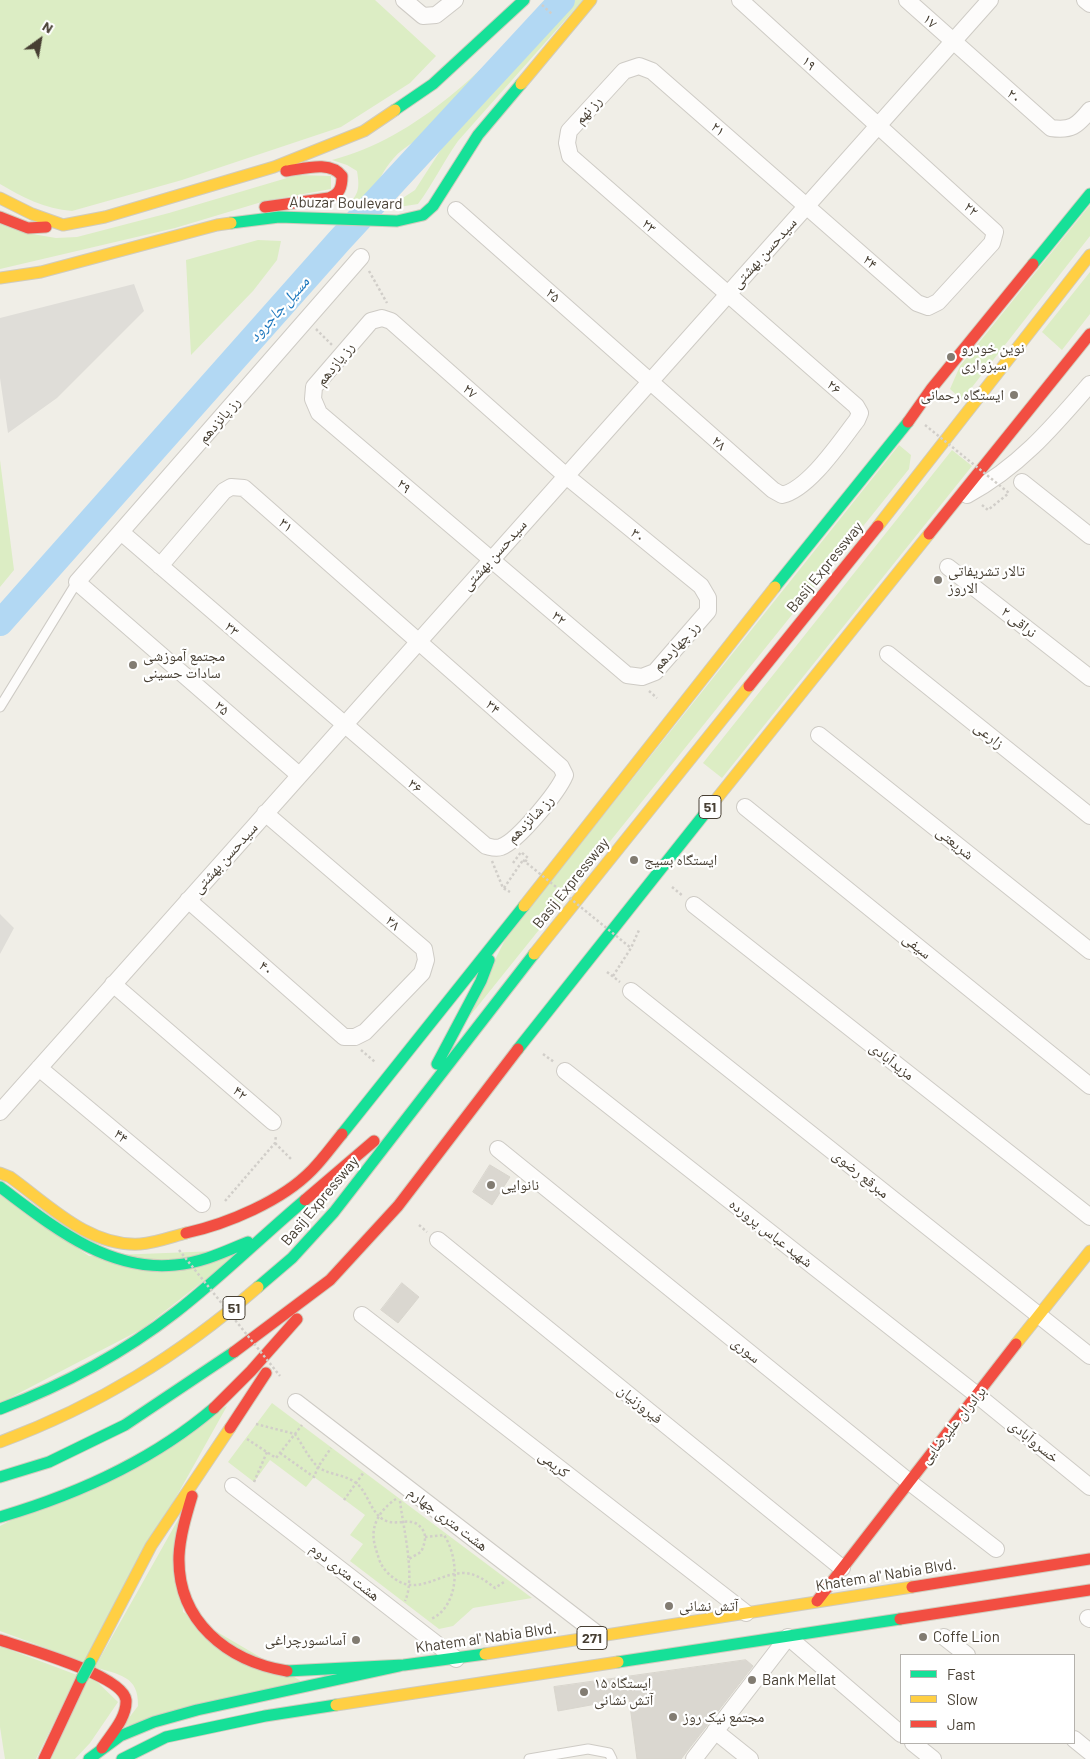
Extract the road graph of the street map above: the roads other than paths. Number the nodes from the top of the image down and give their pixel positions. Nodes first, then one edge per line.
1 (404, 0) edge
2 (455, 0) edge
3 (524, 0) edge
4 (592, 0) edge
5 (740, 0) edge
6 (907, 0) edge
7 (990, 0) edge
8 (1085, 0) edge
9 (1090, 4) edge
10 (953, 42) junction
11 (624, 71) joint
12 (1085, 116) edge
13 (877, 126) junction
14 (570, 156) joint
15 (256, 172) junction
16 (1090, 194) edge
17 (0, 198) edge
18 (806, 206) junction
19 (456, 210) dead end
20 (0, 217) edge
21 (63, 225) junction
22 (217, 225) junction
23 (1090, 255) edge
24 (361, 258) road end
25 (0, 276) edge
26 (727, 294) junction
27 (938, 302) joint
28 (371, 321) joint
29 (1090, 334) edge
30 (650, 381) junction
31 (1090, 384) edge
32 (319, 413) joint
33 (566, 475) junction
34 (1022, 482) dead end
35 (792, 493) joint
36 (956, 500) junction
37 (121, 532) junction
38 (1090, 536) edge
39 (490, 560) junction
40 (160, 566) junction
41 (948, 567) dead end
42 (77, 582) junction
43 (708, 598) joint
44 (418, 642) junction
45 (888, 654) dead end
46 (628, 675) joint
47 (1090, 678) edge
48 (0, 706) edge
49 (344, 725) junction
50 (819, 735) dead end
51 (299, 775) junction
52 (566, 775) joint
53 (745, 807) dead end
54 (265, 813) junction
55 (1090, 816) edge
56 (486, 846) joint
57 (188, 900) junction
58 (694, 905) dead end
59 (498, 937) junction
60 (1090, 951) edge
61 (113, 984) junction
62 (631, 991) dead end
63 (344, 1037) joint
64 (39, 1068) junction
65 (565, 1071) dead end
66 (1090, 1086) edge
67 (414, 1107) junction
68 (0, 1112) edge
69 (273, 1122) road end
70 (445, 1144) junction
71 (498, 1149) dead end
72 (445, 1158) dead end
73 (0, 1174) edge
74 (0, 1187) edge
75 (413, 1203) dead end
76 (202, 1204) road end
77 (1090, 1217) edge
78 (393, 1226) dead end
79 (268, 1232) junction
80 (438, 1240) dead end
81 (1090, 1251) edge
82 (354, 1265) dead end
83 (340, 1268) junction
84 (330, 1280) junction
85 (362, 1315) dead end
86 (1040, 1316) junction
87 (286, 1332) junction
88 (1090, 1356) edge
89 (977, 1395) junction
90 (296, 1402) dead end
91 (0, 1409) edge
92 (0, 1442) edge
93 (0, 1477) edge
94 (197, 1480) junction
95 (908, 1481) junction
96 (233, 1486) dead end
97 (1090, 1487) edge
98 (0, 1517) edge
99 (996, 1549) dead end
100 (1090, 1559) edge
101 (842, 1568) junction
102 (1090, 1590) edge
103 (817, 1601) junction
104 (746, 1613) junction
105 (600, 1636) junction
106 (944, 1637) dead end
107 (788, 1638) junction
108 (0, 1640) edge
109 (966, 1654) edge
110 (456, 1659) junction
111 (404, 1666) junction
112 (715, 1731) junction
113 (900, 1733) edge
114 (1075, 1741) edge
115 (914, 1744) edge
116 (102, 1748) junction
117 (1090, 1752) edge
118 (44, 1759) edge
119 (89, 1759) edge
120 (122, 1759) edge
121 (529, 1759) edge
122 (612, 1759) edge
123 (694, 1759) edge
124 (750, 1759) edge
125 (933, 1759) edge

1 - 2 street
3 - 15 main road
4 - 22 main road, Abuzar Boulevard
5 - 13 street, ۱۹
6 - 10 street, ۱۷
7 - 10 street, سیدحسن بهشتی
8 - 9 street
10 - 12 street, ۲۰
10 - 13 street, سیدحسن بهشتی
11 - 14 street, رز نهم
11 - 18 street, ۲۱
13 - 18 street, سیدحسن بهشتی
13 - 27 street, ۲۲
14 - 26 street, ۲۳
15 - 21 main road
15 - 22 main road
16 - 59 main road
17 - 21 main road
18 - 26 street, سیدحسن بهشتی
18 - 27 street, ۲۴
19 - 30 street, ۲۵
20 - 21 main road
22 - 25 main road, Abuzar Boulevard
23 - 67 main road, Basij Expressway / 51
24 - 37 street, رز پانزدهم
26 - 30 street, سیدحسن بهشتی
26 - 35 street, ۲۶
28 - 32 street, رز یازدهم
28 - 33 street, ۲۷
29 - 36 main road, 51
30 - 33 street, سیدحسن بهشتی
30 - 35 street, ۲۸
31 - 36 street
32 - 39 street, ۲۹
33 - 39 street, سیدحسن بهشتی
33 - 43 street, ۳۰
34 - 38 street
36 - 70 main road, 51
37 - 40 street, ۳۳
37 - 42 street, رز پانزدهم
39 - 44 street, سیدحسن بهشتی
39 - 46 street, ۳۲
40 - 44 street, ۳۱
40 - 49 street, ۳۳
41 - 47 street, نراقی ۲
42 - 48 lane
42 - 51 street, ۳۵
43 - 46 street, رز چهاردهم
44 - 49 street, سیدحسن بهشتی
44 - 52 street, ۳۴
45 - 55 street, زارعی
49 - 51 street, سیدحسن بهشتی
49 - 56 street, ۳۶
50 - 60 street, شریعتی
51 - 54 street, سیدحسن بهشتی
52 - 56 street, رز شانزدهم
53 - 66 street, سیفی
54 - 57 street, سیدحسن بهشتی
54 - 63 street, ۳۸
57 - 61 street, سیدحسن بهشتی
57 - 63 street, ۴۰
58 - 77 street, مزیدآبادی
59 - 67 main road
59 - 73 main road
61 - 64 street, سیدحسن بهشتی
61 - 69 street, ۴۲
62 - 86 street, مبرقع رضوی
64 - 68 street, سیدحسن بهشتی
64 - 76 street, ۴۴
65 - 89 street, شهید عباس پرورده
67 - 79 main road
67 - 92 main road, Basij Expressway / 51
70 - 72 lane
70 - 83 main road, 51
71 - 95 street, سوری
74 - 79 main road
75 - 78 lane
79 - 91 main road
80 - 101 street, فیروزنیان
81 - 86 main road, برادران علیرضایی
82 - 83 lane
83 - 84 main road, 51
84 - 87 main road
84 - 93 main road, 51
85 - 104 street, کریمی
86 - 88 street, مبرقع رضوی
86 - 89 main road, برادران علیرضایی
87 - 94 main road
87 - 98 main road
89 - 95 main road, برادران علیرضایی
89 - 97 street, خسروآبادی
90 - 105 street, هشت متری چهارم
94 - 111 main road
94 - 118 main road, bridge
95 - 99 street, سوری
95 - 101 main road, برادران علیرضایی
96 - 110 street, هشت متری دوم
100 - 103 main road, Khatem al' Nabia Blvd. / 271
101 - 103 main road, برادران علیرضایی
102 - 107 main road, 271
103 - 104 main road, Khatem al' Nabia Blvd. / 271
103 - 107 main road, برادران علیرضایی
104 - 105 main road, Khatem al' Nabia Blvd. / 271
105 - 110 main road, Khatem al' Nabia Blvd. / 271
106 - 109 street
107 - 112 street
107 - 113 street
107 - 120 main road, 271
108 - 116 main road
110 - 111 main road, Khatem al' Nabia Blvd. / 271
111 - 116 main road, Khatem al' Nabia Blvd. / 271
112 - 123 street
112 - 124 street
114 - 117 street
115 - 125 street
116 - 119 main road
121 - 122 lane

